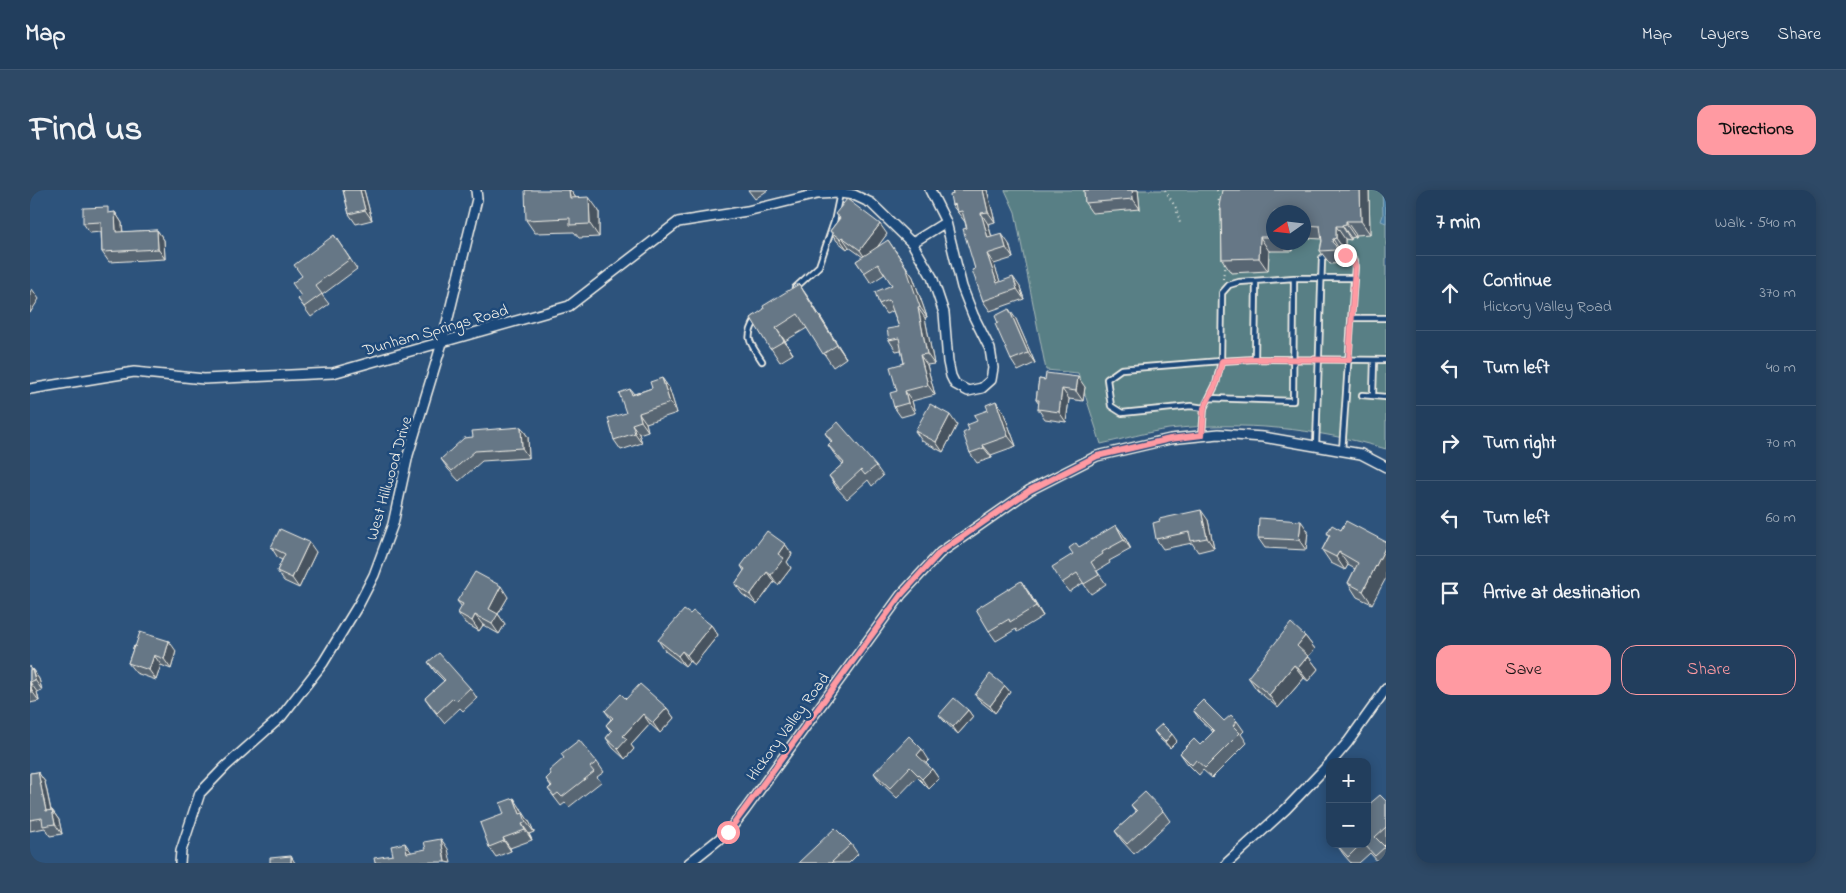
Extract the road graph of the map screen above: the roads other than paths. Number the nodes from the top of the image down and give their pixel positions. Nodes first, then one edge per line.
1 (476, 190) edge
2 (930, 190) edge
3 (818, 192) edge
4 (840, 193) junction
5 (946, 222) junction
6 (912, 242) junction
7 (1327, 254) edge
8 (1345, 255) dead end
9 (1294, 278) junction
10 (1321, 278) junction
11 (1354, 278) junction
12 (1256, 281) junction
13 (792, 291) edge
14 (764, 312) edge
15 (1352, 318) junction
16 (1386, 318) edge
17 (442, 343) junction
18 (1255, 359) junction
19 (1294, 359) junction
20 (1319, 360) junction
21 (1349, 360) junction
22 (1374, 360) junction
23 (1386, 360) edge
24 (762, 361) dead end
25 (1222, 361) junction
26 (30, 389) edge
27 (1362, 395) dead end
28 (1373, 396) junction
29 (1386, 397) edge
30 (1210, 398) junction
31 (1204, 408) junction
32 (1202, 435) junction
33 (1316, 446) junction
34 (1342, 451) junction
35 (1386, 467) edge
36 (1386, 689) edge
37 (1334, 758) edge
38 (1326, 766) edge
39 (180, 863) edge
40 (689, 863) edge
41 (1227, 863) edge

1 - 17 street, West Hillwood Drive
2 - 5 street
3 - 4 street, Dunham Springs Road
3 - 17 street, Dunham Springs Road
4 - 6 street, Dunham Springs Road
4 - 13 lane
5 - 6 street
5 - 6 street, Dunham Springs Road
7 - 10 lane
8 - 11 lane
9 - 10 lane
9 - 12 lane
9 - 19 lane
10 - 11 lane
10 - 20 lane
11 - 15 lane
12 - 18 lane
12 - 25 lane
14 - 24 lane
15 - 16 lane
15 - 21 lane
17 - 26 street, Dunham Springs Road
17 - 39 street, West Hillwood Drive
18 - 19 lane
18 - 25 lane
19 - 20 lane
19 - 30 lane
20 - 21 lane
20 - 33 lane
21 - 22 lane
21 - 34 lane
22 - 23 lane
22 - 28 lane
25 - 30 lane
25 - 31 lane
27 - 28 lane
28 - 29 lane
30 - 31 lane
31 - 32 lane
32 - 33 street, Hickory Valley Road
32 - 40 street, Hickory Valley Road
33 - 34 street, Hickory Valley Road
34 - 35 street, Hickory Valley Road
36 - 37 street
38 - 41 street

